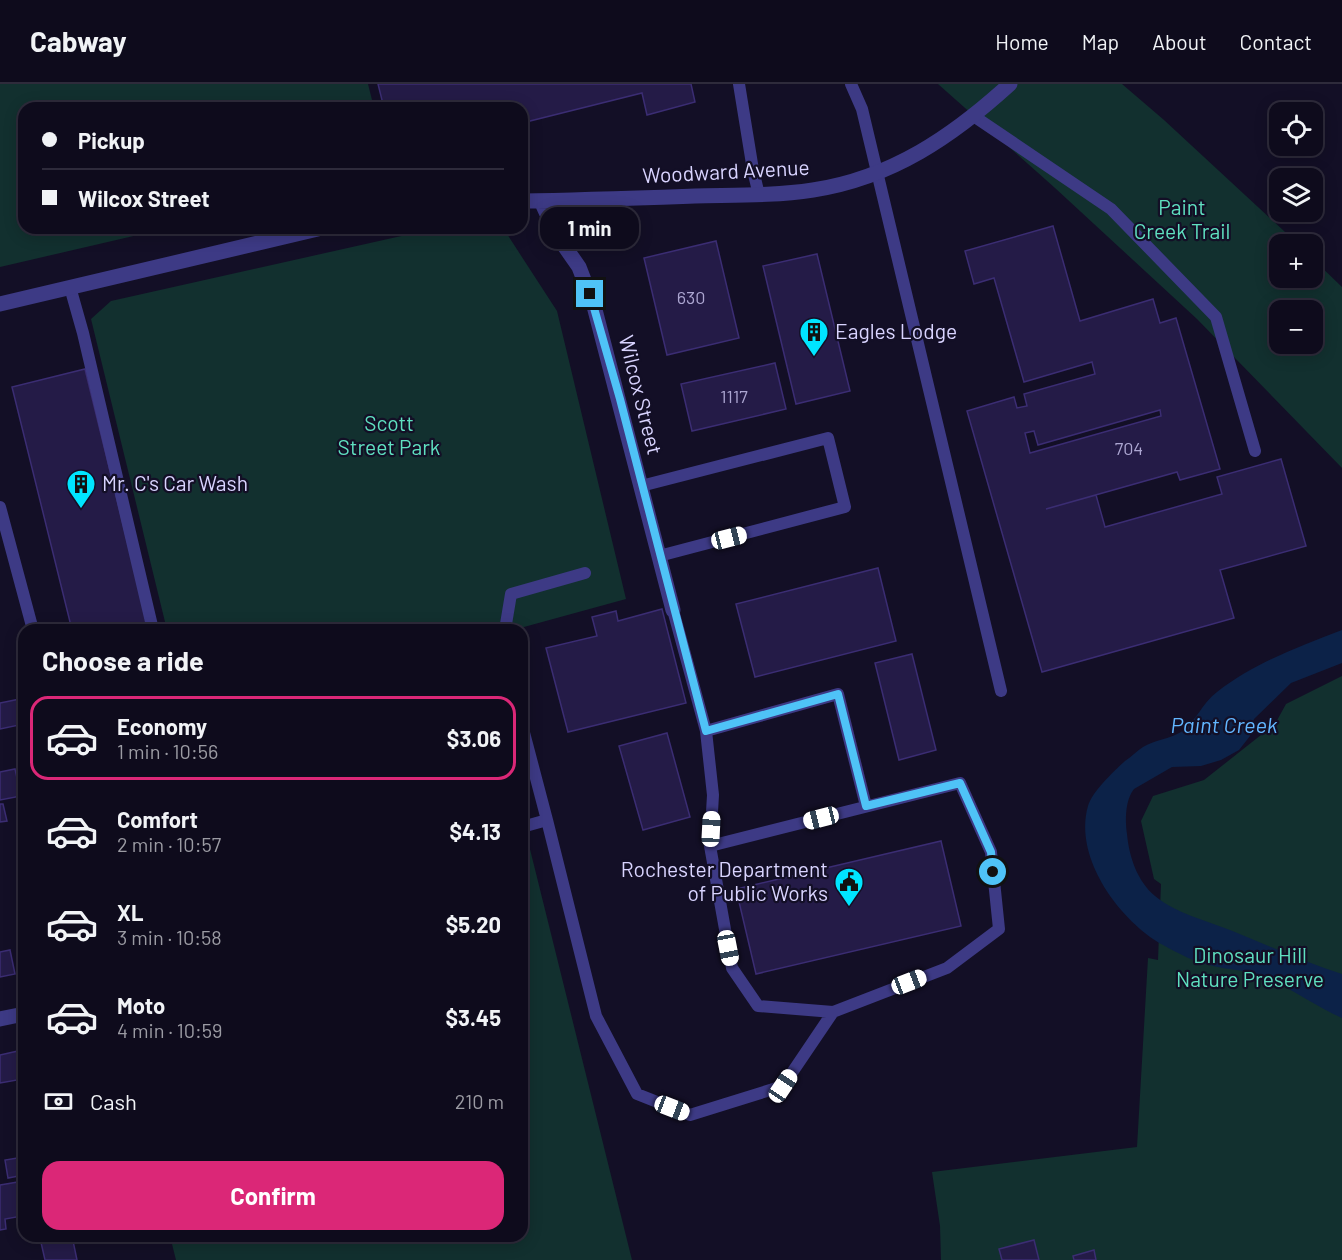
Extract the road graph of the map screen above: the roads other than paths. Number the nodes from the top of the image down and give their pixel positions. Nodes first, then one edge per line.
1 (739, 84) edge
2 (852, 84) edge
3 (1010, 84) edge
4 (975, 117) junction
5 (877, 172) junction
6 (759, 195) junction
7 (528, 201) edge
8 (541, 201) junction
9 (296, 234) edge
10 (70, 287) junction
11 (0, 304) edge
12 (1255, 451) dead end
13 (641, 486) junction
14 (0, 507) edge
15 (659, 556) junction
16 (585, 573) dead end
17 (673, 610) joint
18 (31, 624) edge
19 (152, 624) edge
20 (506, 624) edge
21 (1001, 691) dead end
22 (706, 731) junction
23 (528, 748) edge
24 (866, 806) junction
25 (547, 820) junction
26 (528, 825) edge
27 (710, 846) junction
28 (833, 1012) junction
29 (18, 1015) edge
30 (0, 1019) edge

1 - 6 lane
2 - 5 lane
3 - 4 street, Woodward Avenue
4 - 5 street, Woodward Avenue
4 - 12 lane
5 - 6 street, Woodward Avenue
5 - 21 lane
6 - 8 street, Woodward Avenue
7 - 8 street, Woodward Avenue
8 - 13 street, Wilcox Street
9 - 10 street
10 - 11 street
10 - 19 lane
13 - 15 street, Wilcox Street
13 - 15 lane
14 - 18 lane
15 - 17 street, Wilcox Street
16 - 20 lane
17 - 22 lane
22 - 24 lane
22 - 27 lane
23 - 25 lane
24 - 27 lane
24 - 28 lane
25 - 26 lane
25 - 28 lane
27 - 28 lane
29 - 30 street

